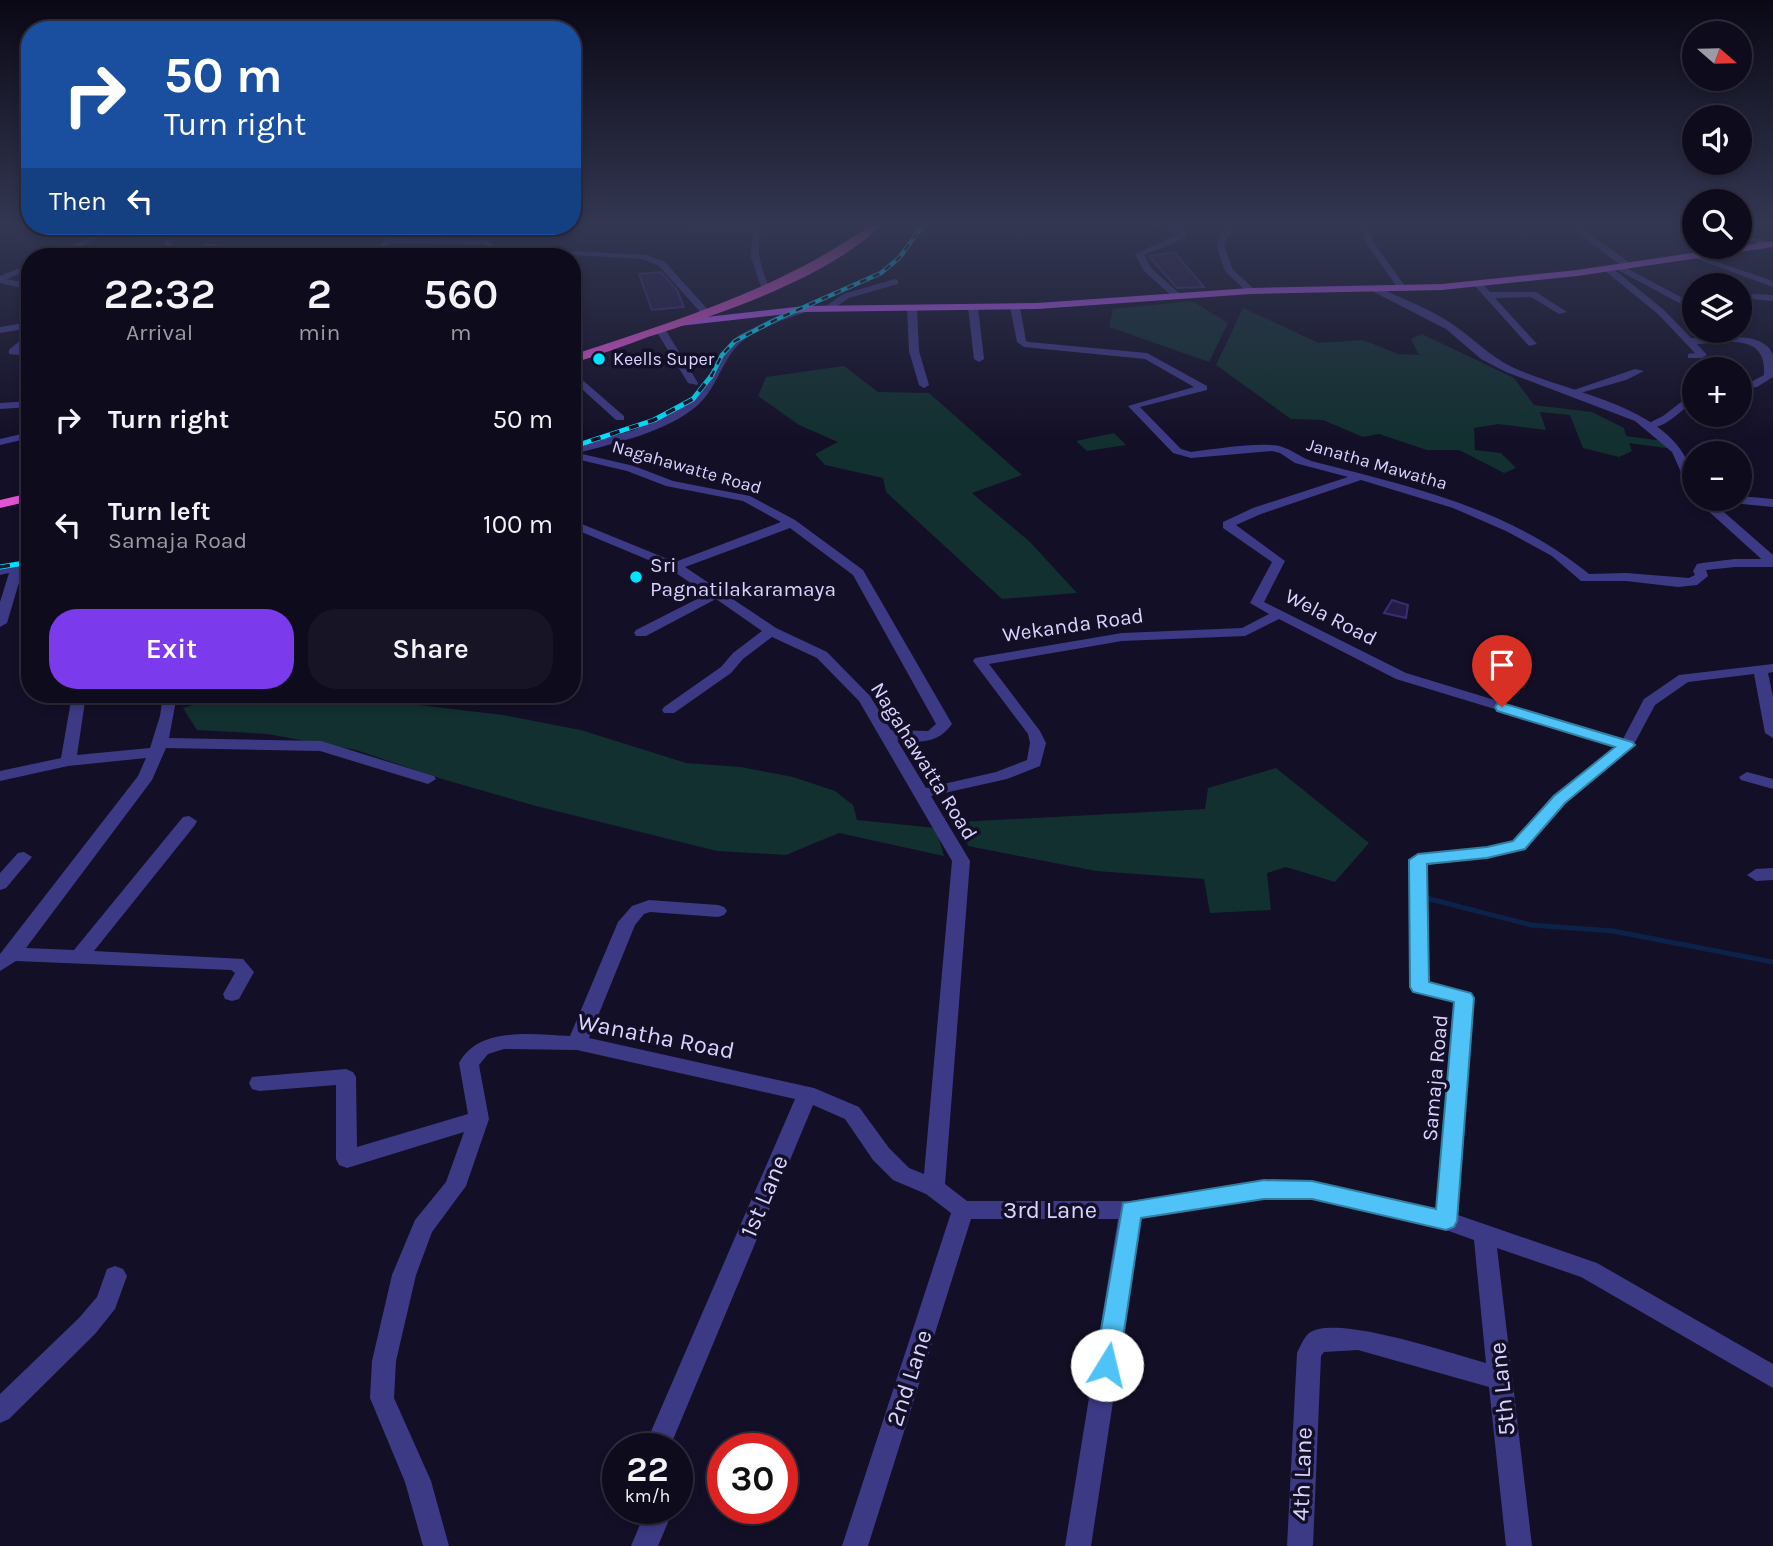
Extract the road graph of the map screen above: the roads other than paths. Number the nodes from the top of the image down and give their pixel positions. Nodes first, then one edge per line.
1 (691, 296) edge
2 (749, 296) edge
3 (846, 296) edge
4 (1175, 296) edge
5 (1389, 296) edge
6 (1490, 296) edge
7 (1536, 296) edge
8 (1641, 296) edge
9 (1754, 297) dead end
10 (1773, 298) edge
11 (973, 307) junction
12 (1015, 307) junction
13 (828, 308) junction
14 (912, 308) junction
15 (806, 309) junction
16 (705, 312) junction
17 (1562, 312) dead end
18 (0, 316) edge
19 (21, 325) edge
20 (672, 325) junction
21 (21, 329) edge
22 (660, 329) junction
23 (0, 330) edge
24 (1682, 332) edge
25 (21, 340) edge
26 (1752, 341) edge
27 (1693, 343) edge
28 (1532, 344) dead end
29 (21, 352) edge
30 (581, 356) edge
31 (1691, 356) dead end
32 (979, 359) dead end
33 (1639, 371) dead end
34 (1771, 377) edge
35 (581, 382) edge
36 (693, 383) dead end
37 (924, 385) dead end
38 (1752, 385) edge
39 (1573, 392) junction
40 (21, 405) edge
41 (1682, 405) edge
42 (0, 406) edge
43 (620, 418) dead end
44 (1651, 426) junction
45 (21, 437) edge
46 (0, 442) edge
47 (581, 450) edge
48 (581, 455) edge
49 (1682, 461) edge
50 (1359, 477) junction
51 (21, 499) edge
52 (1752, 501) edge
53 (1773, 503) edge
54 (0, 504) edge
55 (1715, 511) edge
56 (791, 523) junction
57 (581, 528) edge
58 (1773, 563) edge
59 (21, 566) edge
60 (675, 566) junction
61 (0, 570) edge
62 (21, 572) edge
63 (716, 594) junction
64 (1277, 615) junction
65 (0, 623) edge
66 (771, 631) junction
67 (641, 633) dead end
68 (1767, 669) edge
69 (78, 703) edge
70 (170, 703) edge
71 (669, 710) dead end
72 (1773, 733) edge
73 (887, 734) junction
74 (1627, 745) junction
75 (158, 747) junction
76 (68, 761) junction
77 (0, 776) edge
78 (1747, 777) dead end
79 (428, 779) dead end
80 (1773, 783) edge
81 (924, 793) junction
82 (190, 821) dead end
83 (24, 857) dead end
84 (0, 884) edge
85 (718, 911) dead end
86 (79, 957) junction
87 (6, 959) edge
88 (232, 994) dead end
89 (577, 1044) junction
90 (259, 1083) dead end
91 (807, 1094) junction
92 (479, 1119) junction
93 (934, 1188) junction
94 (964, 1210) junction
95 (1131, 1210) junction
96 (1446, 1221) junction
97 (1484, 1233) junction
98 (115, 1276) dead end
99 (1773, 1377) edge
100 (1502, 1379) junction
101 (0, 1412) edge
102 (663, 1433) edge
103 (654, 1524) edge
104 (436, 1546) edge
105 (644, 1546) edge
106 (855, 1546) edge
107 (1078, 1546) edge
108 (1300, 1546) edge
109 (1519, 1546) edge

1 - 16 street
2 - 16 highway
3 - 13 street
4 - 12 main road
5 - 39 street
6 - 28 street
7 - 17 street
8 - 24 street
9 - 10 street
11 - 12 main road
11 - 14 main road
11 - 32 street
12 - 50 street, Janatha Mawatha
13 - 14 main road
13 - 15 main road
14 - 37 street
15 - 20 main road
15 - 47 street
16 - 20 highway
18 - 19 street
20 - 22 highway
21 - 23 street
22 - 30 highway
22 - 36 street
25 - 29 street
26 - 34 street
27 - 31 street
33 - 39 street
34 - 38 street
35 - 43 street
39 - 44 street
40 - 42 street
41 - 44 street
44 - 49 street
45 - 46 street
48 - 56 street, Nagahawatte Road
50 - 58 street, Janatha Mawatha
50 - 64 street, Wela Road
51 - 54 highway
52 - 53 street
55 - 58 street
56 - 60 street
56 - 73 street, Nagahawatte Road
57 - 60 street, Nagahawatta Road
59 - 61 street
60 - 63 street, Nagahawatta Road
62 - 65 street
63 - 66 street, Nagahawatta Road
63 - 67 street
64 - 74 street, Wela Road
64 - 81 street, Wekanda Road
66 - 71 street
66 - 73 street, Nagahawatta Road
68 - 72 street
68 - 74 street, Samaja Road
69 - 76 street
70 - 75 street
73 - 81 street, Nagahawatta Road
74 - 96 street, Samaja Road
75 - 76 street
75 - 79 street
75 - 87 street
76 - 77 street
78 - 80 street
81 - 93 street, Nagahawatta Road
82 - 86 street
83 - 84 street
85 - 89 street
86 - 87 street
86 - 88 street
89 - 91 street, Wanatha Road
89 - 92 street, Wanatha Road
90 - 92 street
91 - 93 street
91 - 102 street, 1st Lane
92 - 104 street, Wanatha Road
93 - 94 street
94 - 95 street, 3rd Lane
94 - 106 street, 2nd Lane
95 - 96 street, 3rd Lane
95 - 107 street
96 - 97 street, 3rd Lane
97 - 99 street, 3rd Lane
97 - 100 street, 5th Lane
98 - 101 street
100 - 108 street, 4th Lane
100 - 109 street, 5th Lane
103 - 105 street

